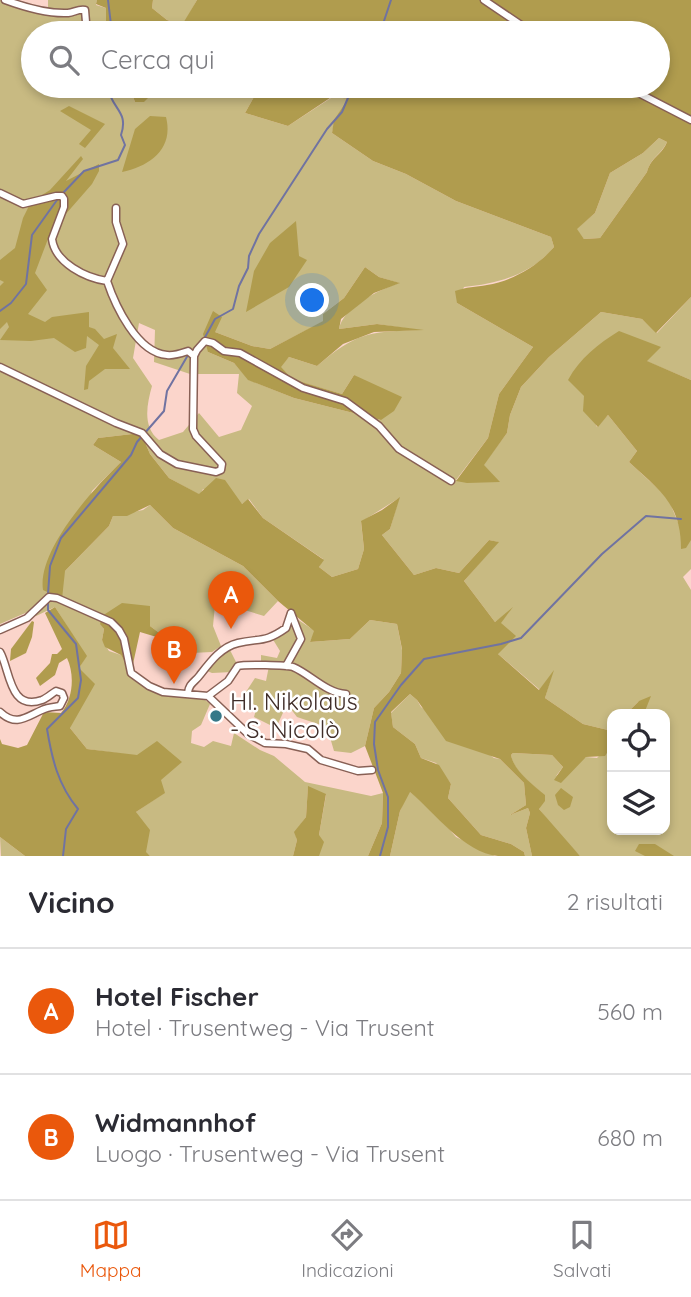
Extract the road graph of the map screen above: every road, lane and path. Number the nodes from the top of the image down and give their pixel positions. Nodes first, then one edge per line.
1 (5, 0) edge
2 (484, 0) edge
3 (86, 21) edge
4 (515, 21) edge
5 (648, 98) edge
6 (691, 120) edge
7 (0, 193) edge
8 (116, 208) dead end
9 (107, 281) junction
10 (192, 353) junction
11 (0, 367) edge
12 (452, 481) dead end
13 (0, 630) edge
14 (0, 652) edge
15 (286, 666) junction
16 (188, 693) junction
17 (346, 694) dead end
18 (208, 696) junction
19 (0, 712) edge
20 (372, 770) dead end

1 - 3 street
2 - 4 street
5 - 6 street
7 - 9 street
8 - 9 street
9 - 10 street
10 - 11 street
10 - 12 street
13 - 16 street
14 - 19 street
15 - 16 street
15 - 17 street
15 - 18 street
16 - 18 street
18 - 20 street

